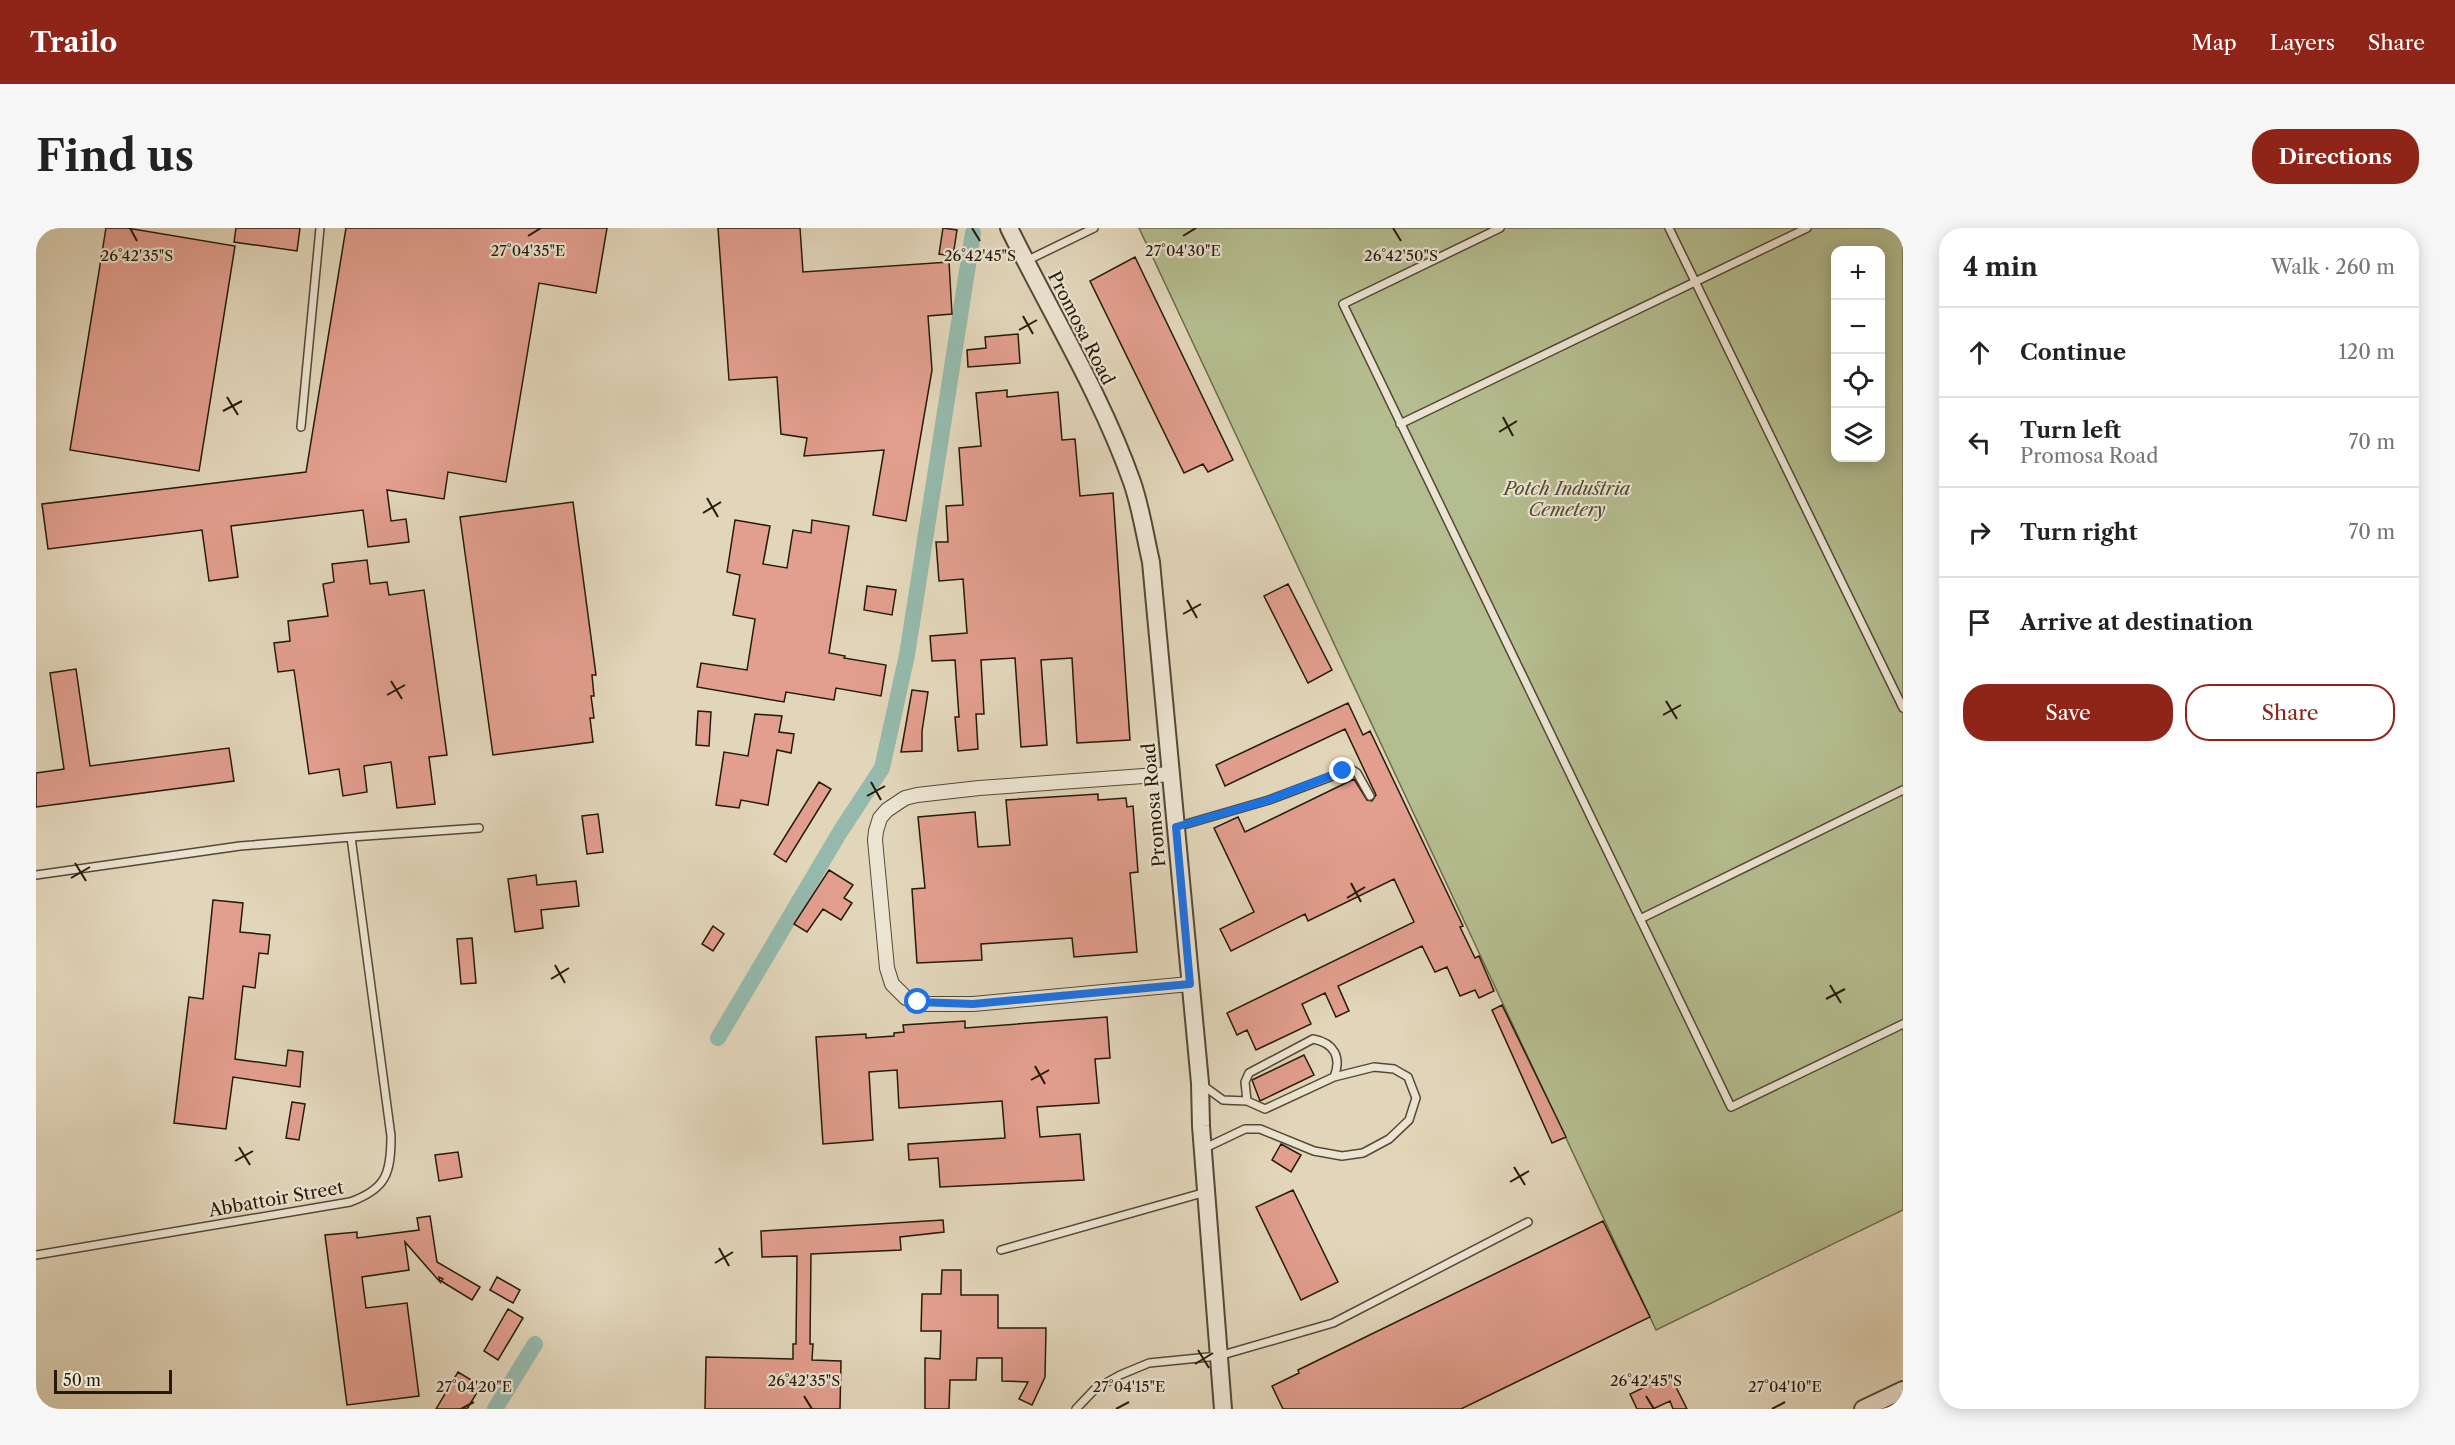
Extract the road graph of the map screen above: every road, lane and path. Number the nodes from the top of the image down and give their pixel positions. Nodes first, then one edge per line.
1 (320, 228) edge
2 (1009, 228) edge
3 (1094, 228) edge
4 (1500, 228) edge
5 (1669, 228) edge
6 (1807, 228) edge
7 (1025, 261) junction
8 (1695, 282) junction
9 (1400, 423) junction
10 (301, 427) dead end
11 (1903, 708) edge
12 (1171, 774) junction
13 (1903, 790) edge
14 (1370, 796) dead end
15 (1176, 827) junction
16 (479, 828) dead end
17 (351, 837) junction
18 (36, 875) edge
19 (1640, 919) junction
20 (1190, 984) junction
21 (1903, 1024) edge
22 (1334, 1077) junction
23 (1200, 1083) junction
24 (1247, 1101) junction
25 (1203, 1149) junction
26 (1206, 1192) junction
27 (1528, 1222) dead end
28 (1001, 1250) dead end
29 (36, 1255) edge
30 (1219, 1356) junction
31 (1903, 1390) edge
32 (1871, 1407) edge
33 (1076, 1409) edge
34 (1223, 1409) edge

1 - 10 lane
2 - 7 street, Promosa Road
3 - 7 lane
4 - 9 lane
5 - 8 lane
6 - 8 lane
7 - 12 street, Promosa Road
8 - 9 lane
8 - 11 lane
9 - 19 lane
12 - 15 street, Promosa Road
12 - 20 street
13 - 19 lane
14 - 15 lane
15 - 20 street, Promosa Road
16 - 17 lane
17 - 18 lane
17 - 29 lane, Abbattoir Street
19 - 21 lane
20 - 23 street, Promosa Road
22 - 24 lane
22 - 24 lane
22 - 25 lane
23 - 24 lane
23 - 25 street, Promosa Road
25 - 26 street, Promosa Road
26 - 28 lane
26 - 30 street, Promosa Road
27 - 30 lane
30 - 33 lane
30 - 34 street, Promosa Road
31 - 32 street

